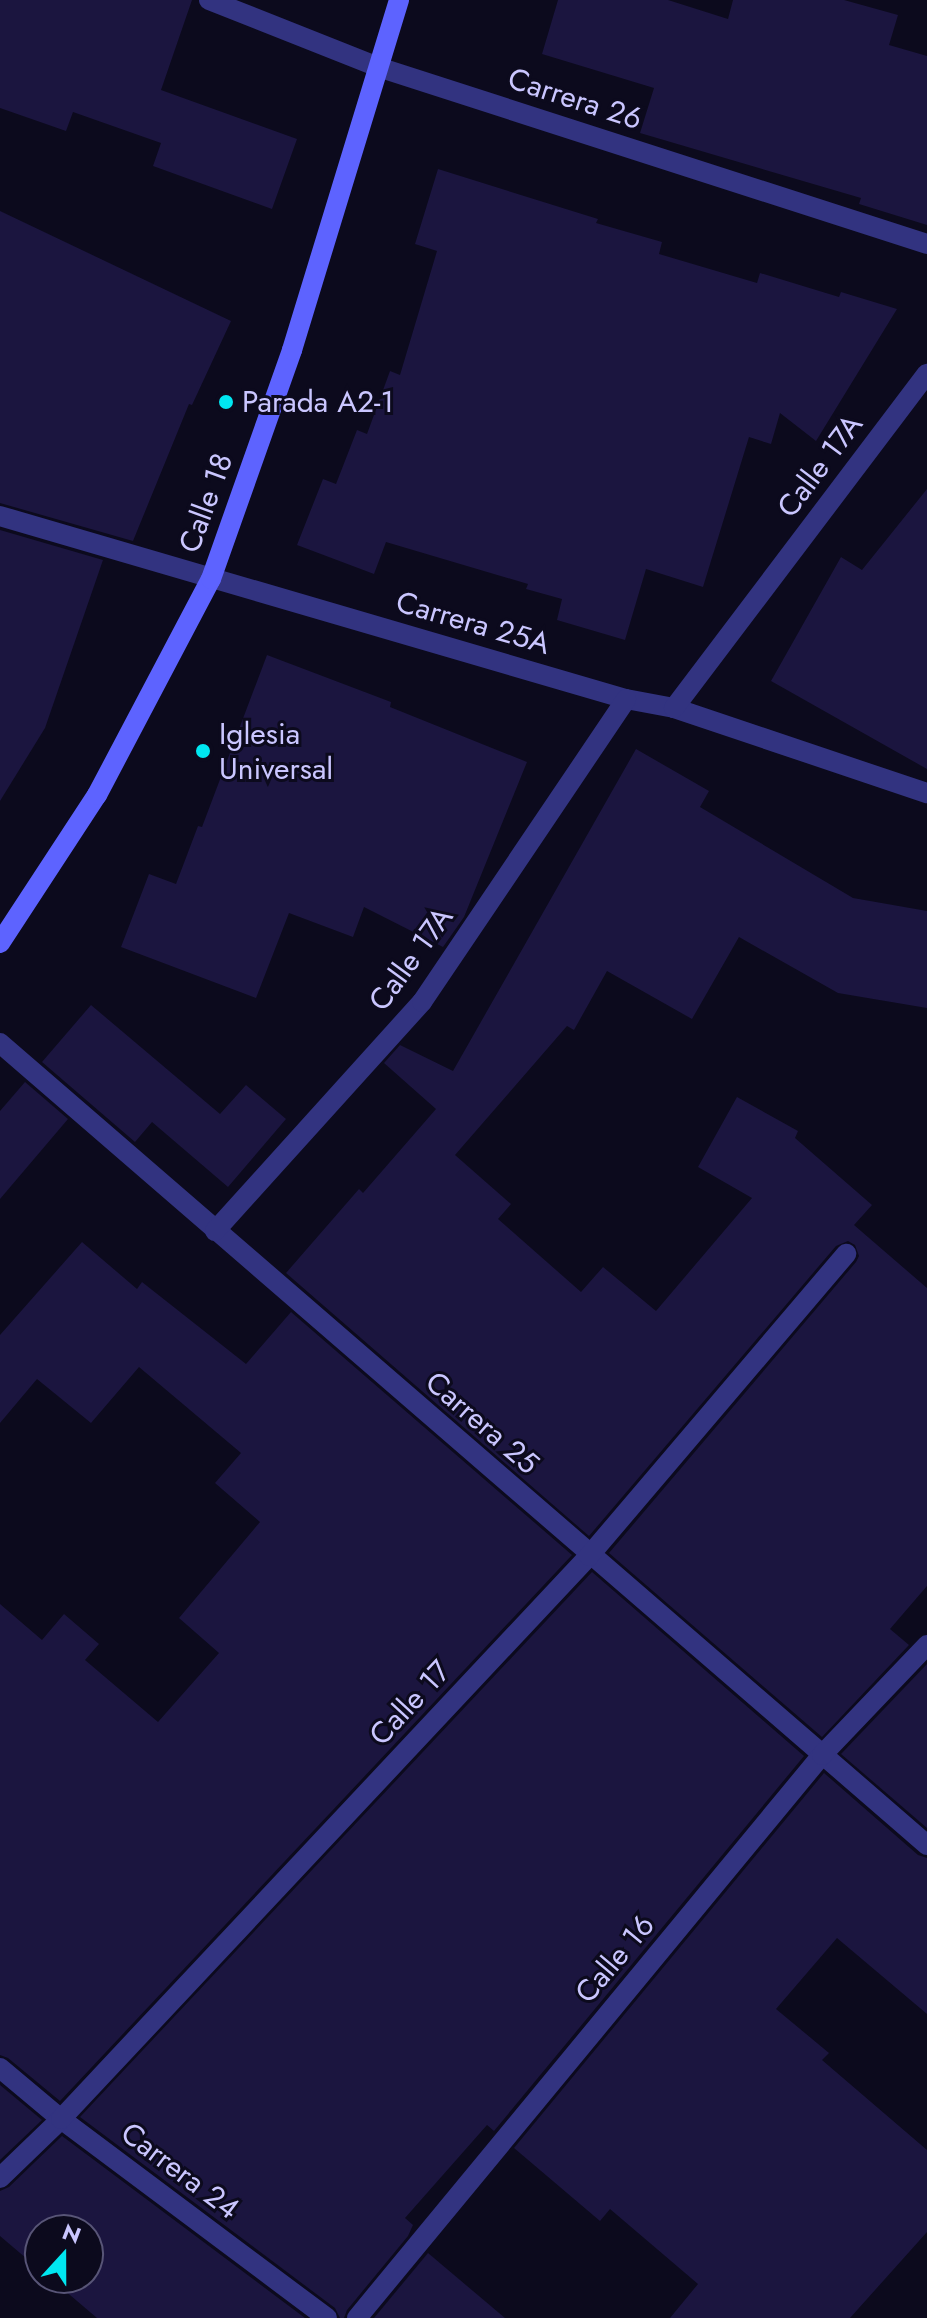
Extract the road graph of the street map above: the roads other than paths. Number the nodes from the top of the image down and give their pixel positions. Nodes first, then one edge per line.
1 (209, 0) edge
2 (399, 0) edge
3 (378, 67) junction
4 (927, 244) edge
5 (927, 374) edge
6 (0, 516) edge
7 (211, 579) junction
8 (626, 699) junction
9 (674, 708) junction
10 (927, 793) edge
11 (0, 943) edge
12 (0, 1043) edge
13 (215, 1231) junction
14 (846, 1254) dead end
15 (589, 1556) junction
16 (927, 1645) edge
17 (822, 1755) junction
18 (927, 1845) edge
19 (0, 2068) edge
20 (61, 2119) junction
21 (0, 2178) edge
22 (327, 2318) edge
23 (357, 2318) edge

1 - 3 street, Carrera 26
2 - 3 main road, Calle 18
3 - 4 street, Carrera 26
3 - 7 main road, Calle 18
5 - 9 street, Calle 17A
6 - 7 street, Carrera 25A
7 - 8 street, Carrera 25A
7 - 11 main road, Calle 18
8 - 9 street, Carrera 25A
8 - 13 street, Calle 17A
9 - 10 street, Carrera 25A
12 - 13 street, Carrera 25
13 - 15 street, Carrera 25
14 - 15 street, Calle 17
15 - 17 street, Carrera 25
15 - 20 street, Calle 17
16 - 17 street, Calle 16
17 - 18 street, Carrera 25
17 - 23 street, Calle 16
19 - 20 street, Carrera 24
20 - 21 street, Calle 17
20 - 22 street, Carrera 24

